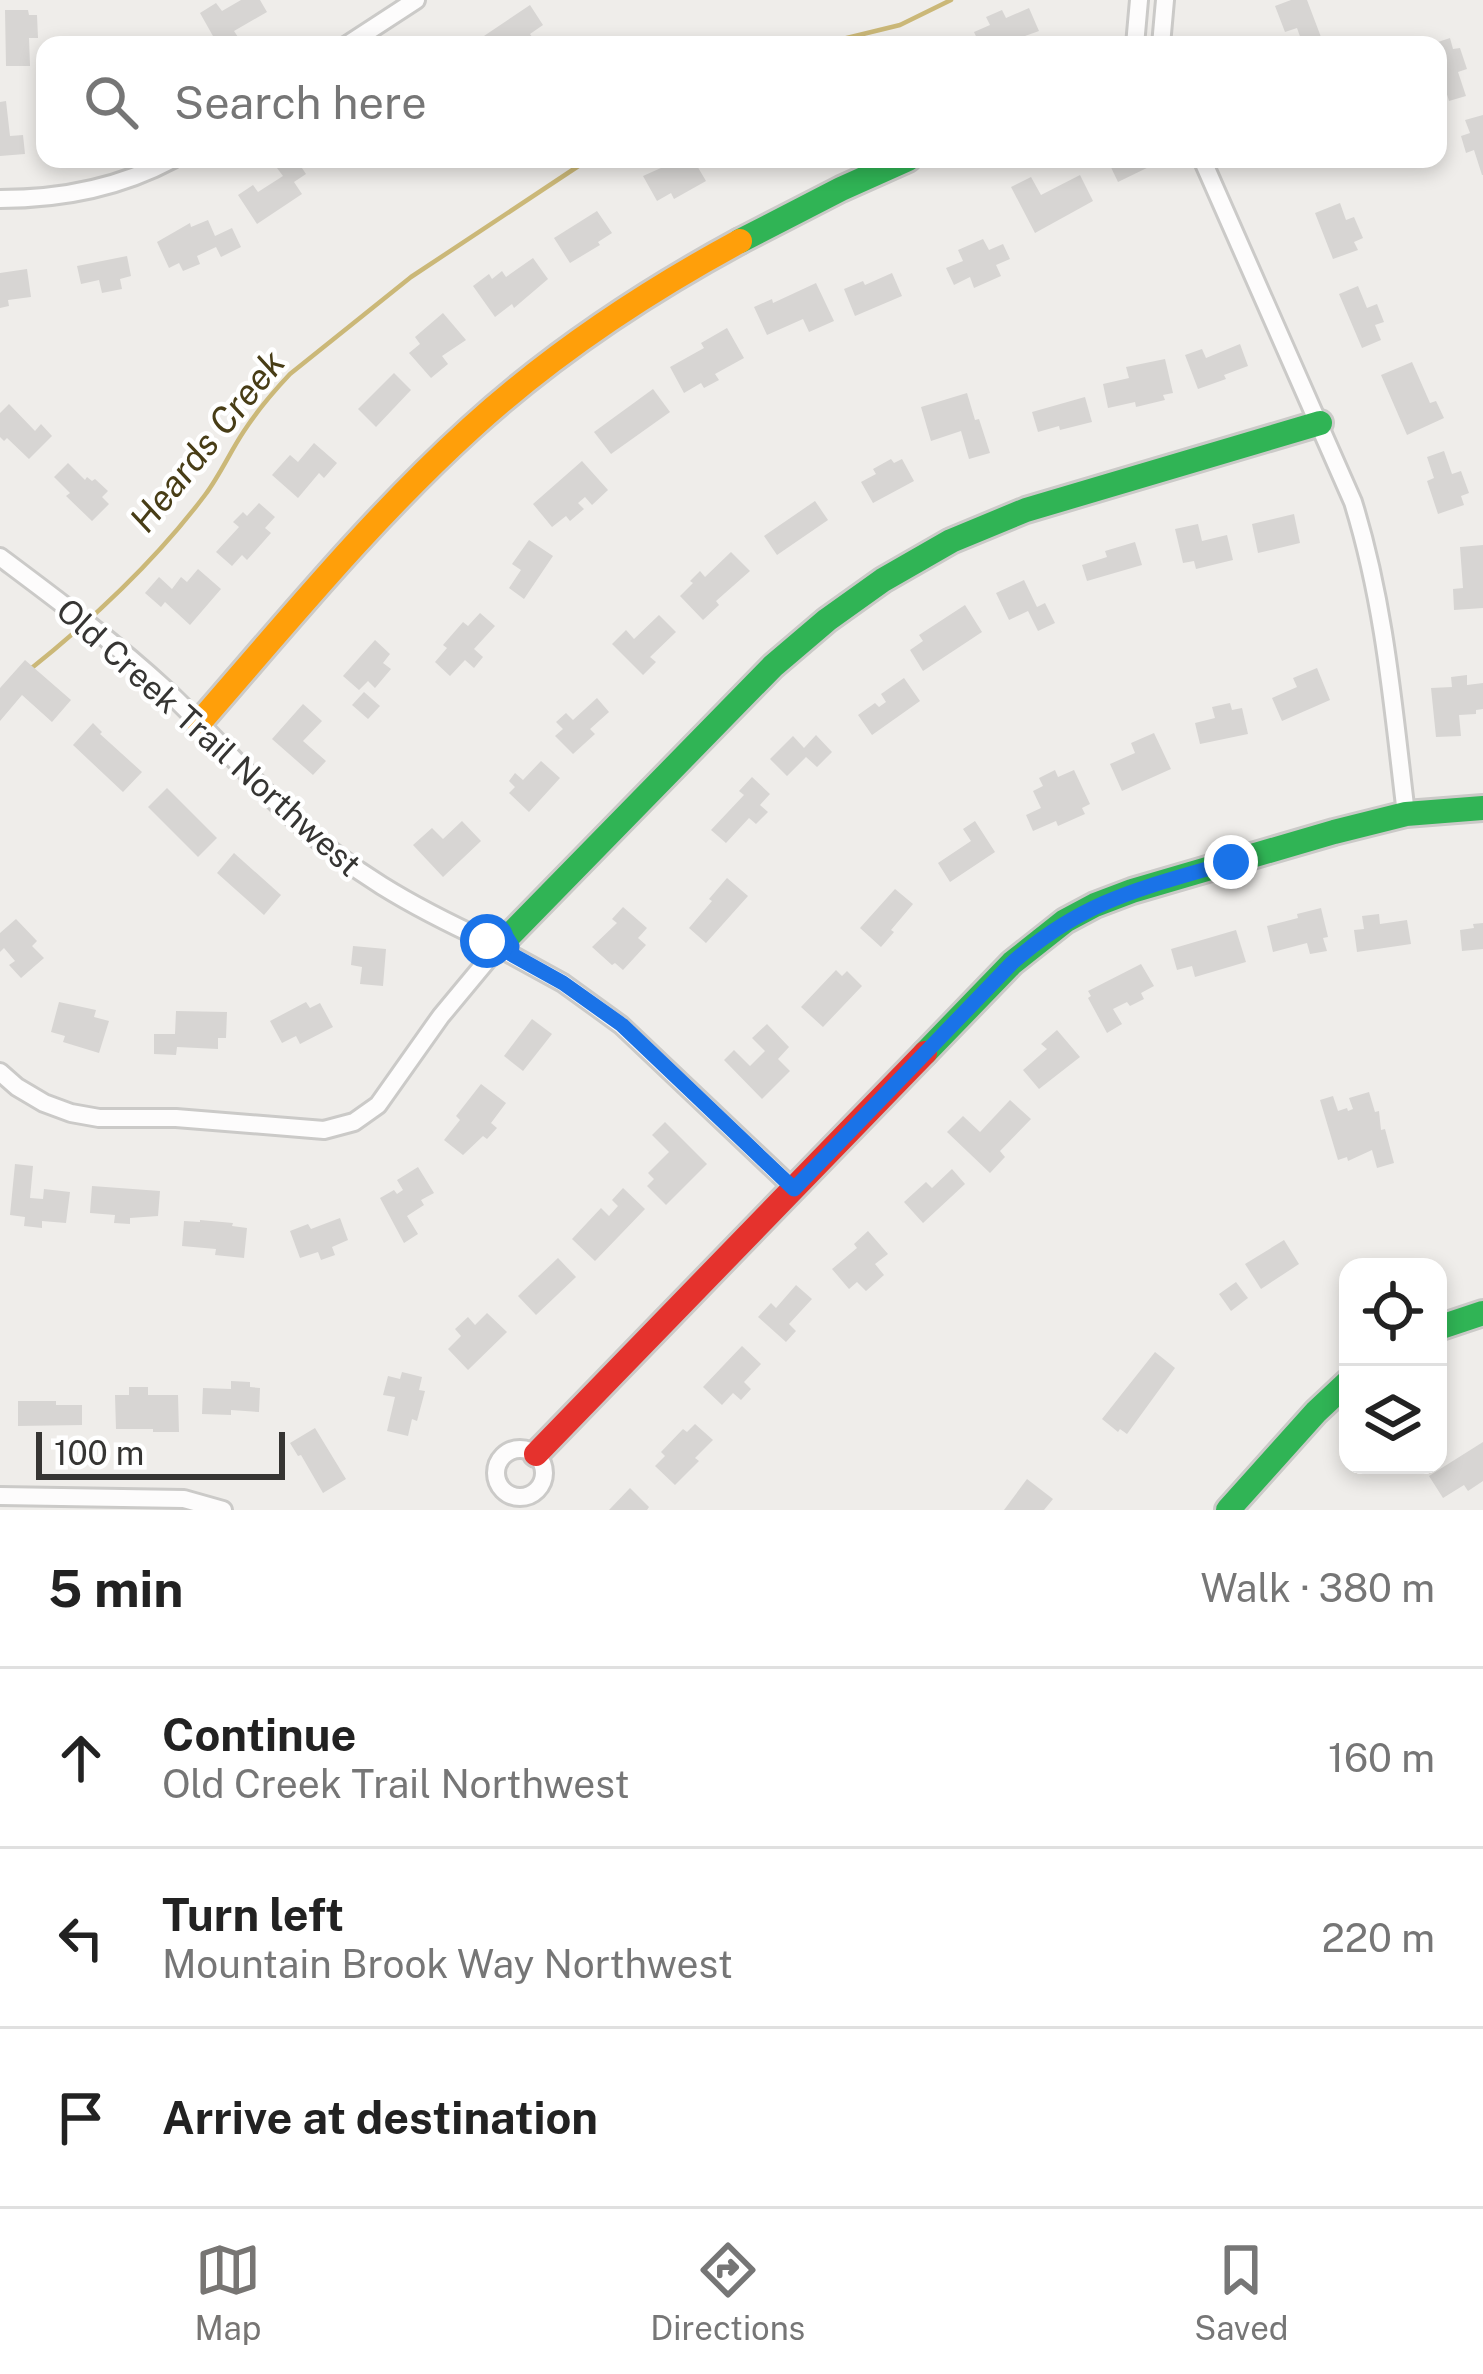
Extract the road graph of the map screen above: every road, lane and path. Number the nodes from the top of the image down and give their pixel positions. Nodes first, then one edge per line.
1 (416, 0) edge
2 (1139, 0) edge
3 (1165, 0) edge
4 (361, 36) edge
5 (1136, 36) edge
6 (1161, 36) edge
7 (151, 168) edge
8 (887, 168) edge
9 (1206, 168) edge
10 (0, 199) edge
11 (1320, 423) junction
12 (0, 557) edge
13 (199, 723) junction
14 (1483, 808) edge
15 (1406, 814) junction
16 (499, 948) junction
17 (0, 1072) edge
18 (794, 1189) junction
19 (1483, 1313) edge
20 (1447, 1325) edge
21 (1339, 1390) edge
22 (536, 1454) dead end
23 (0, 1496) edge
24 (223, 1510) edge
25 (1228, 1510) edge

1 - 4 street
2 - 5 street
3 - 6 street
7 - 10 street
8 - 13 street
9 - 11 street
11 - 15 street
11 - 16 street
12 - 13 street, Old Creek Trail Northwest
13 - 16 street, Old Creek Trail Northwest
14 - 15 street
15 - 18 street
16 - 17 street
16 - 18 street, Old Creek Trail Northwest
18 - 22 street
19 - 20 street
21 - 25 street
23 - 24 street

